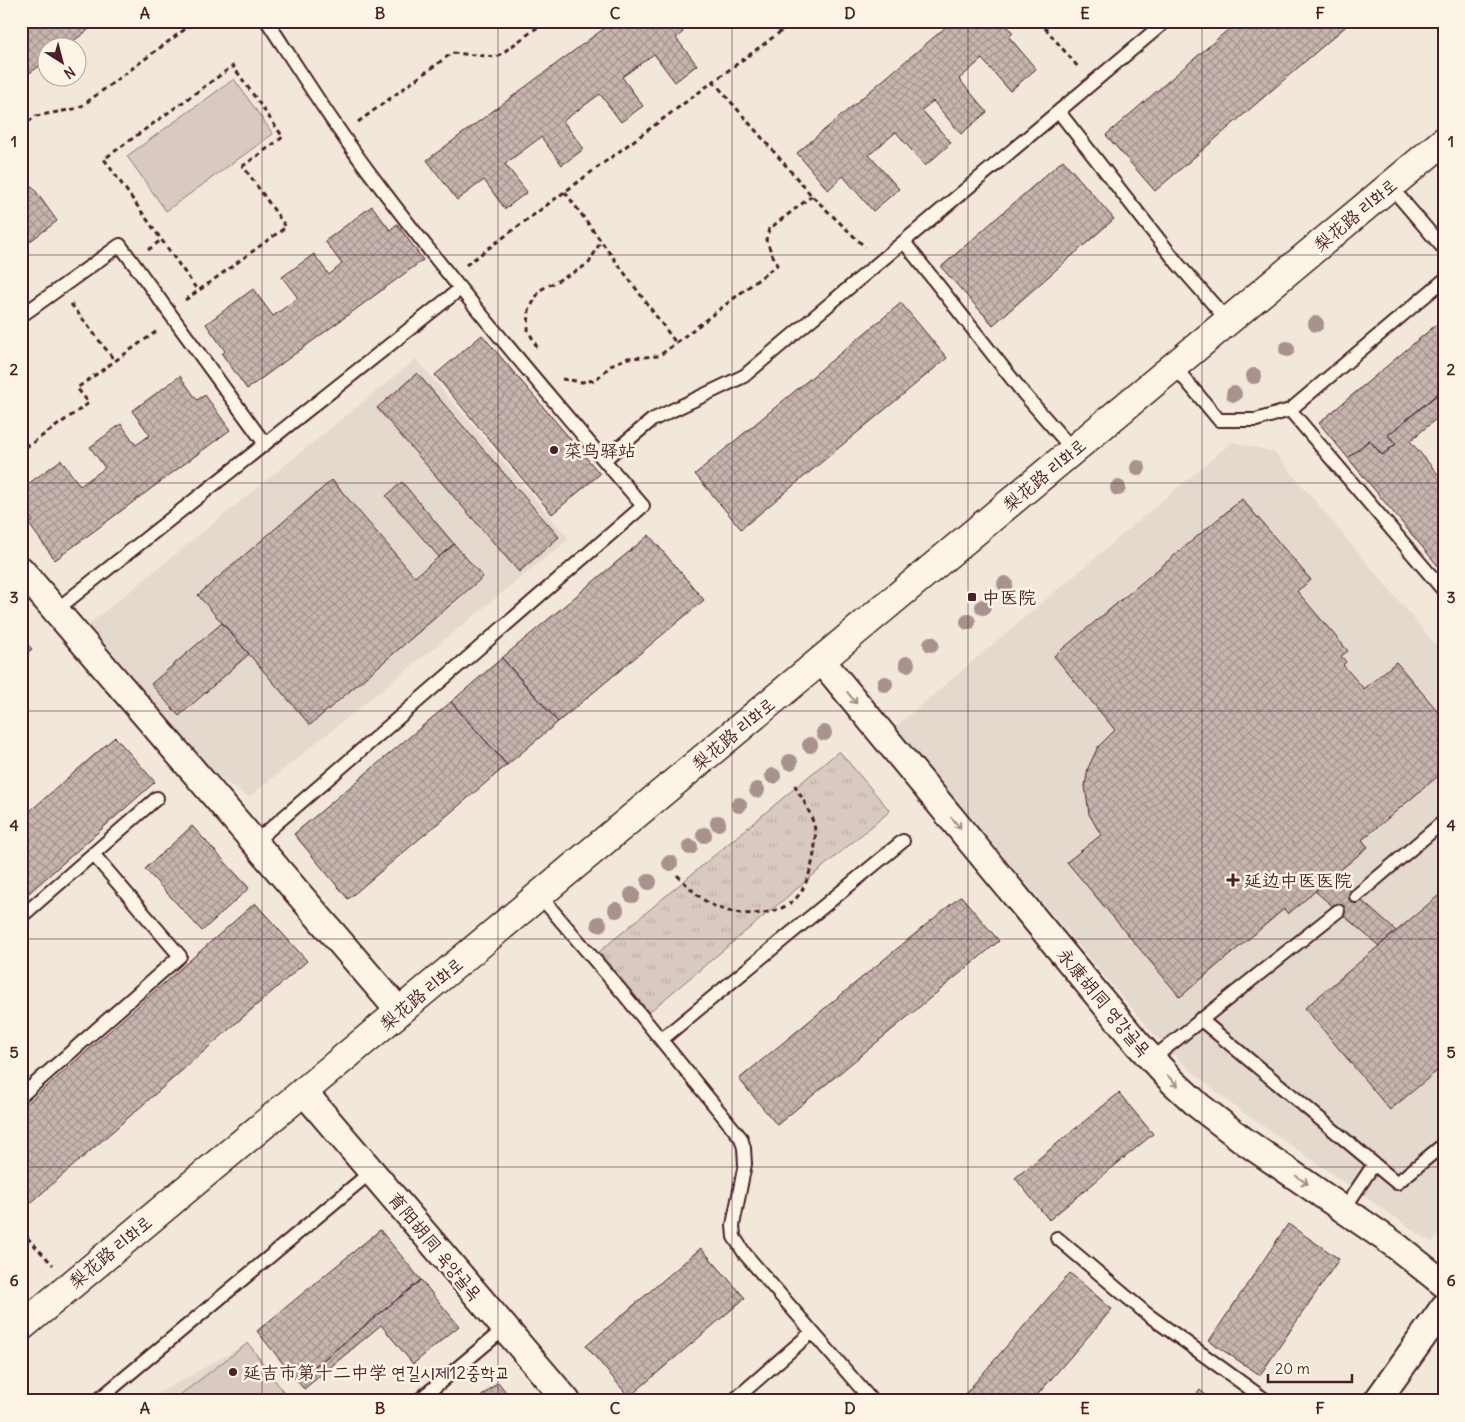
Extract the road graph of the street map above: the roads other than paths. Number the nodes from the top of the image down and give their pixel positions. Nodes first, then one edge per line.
1 (267, 21) edge
2 (1166, 21) edge
3 (1059, 112) junction
4 (1444, 141) edge
5 (1390, 186) junction
6 (904, 242) junction
7 (1444, 249) edge
8 (1444, 280) edge
9 (460, 289) junction
10 (21, 316) edge
11 (1228, 321) junction
12 (1174, 366) junction
13 (1290, 410) junction
14 (265, 444) junction
15 (1073, 450) junction
16 (604, 460) junction
17 (21, 570) edge
18 (1444, 591) edge
19 (56, 610) junction
20 (821, 660) junction
21 (157, 798) dead end
22 (1444, 821) edge
23 (903, 841) dead end
24 (255, 842) junction
25 (93, 854) junction
26 (539, 896) junction
27 (1356, 896) dead end
28 (1338, 911) dead end
29 (21, 918) edge
30 (400, 1012) junction
31 (1200, 1019) junction
32 (661, 1040) junction
33 (1152, 1059) junction
34 (304, 1091) junction
35 (21, 1096) edge
36 (1444, 1144) edge
37 (1374, 1164) junction
38 (372, 1171) junction
39 (1344, 1209) junction
40 (1058, 1238) dead end
41 (1444, 1284) edge
42 (1444, 1307) edge
43 (21, 1327) edge
44 (505, 1328) junction
45 (812, 1332) junction
46 (97, 1401) edge
47 (418, 1401) edge
48 (567, 1401) edge
49 (733, 1401) edge
50 (872, 1401) edge
51 (1267, 1401) edge
52 (1377, 1401) edge

1 - 9 lane
2 - 3 lane
3 - 6 lane
3 - 11 lane
4 - 5 street, 梨花路 리화로
5 - 7 lane
5 - 11 street, 梨花路 리화로
6 - 15 lane
6 - 16 lane
8 - 13 lane
9 - 14 lane
9 - 16 lane
10 - 14 lane
11 - 12 street, 梨花路 리화로
12 - 13 lane
12 - 15 street, 梨花路 리화로
13 - 18 lane
14 - 19 lane
15 - 20 street, 梨花路 리화로
16 - 24 lane
17 - 19 street
19 - 24 street
20 - 26 street, 梨花路 리화로
20 -> 33 street, 永康胡同 영강골목
21 - 25 lane
22 - 27 lane
23 - 32 lane
24 - 30 street
25 - 29 lane
25 - 35 lane
26 - 30 street, 梨花路 리화로
26 - 32 lane
28 - 31 lane
30 - 34 street, 梨花路 리화로
31 - 33 lane
31 - 37 lane
32 - 45 lane
33 -> 39 street, 永康胡同 영강골목
34 - 38 street, 育阳胡同 육양골목
34 - 43 street, 梨花路 리화로
36 - 37 lane
37 - 39 lane
38 - 44 street, 育阳胡同 육양골목
38 - 46 lane
39 - 41 street, 永康胡同 영강골목
40 - 51 lane
42 - 52 street
44 - 47 lane
44 - 48 street, 育阳胡同 육양골목
45 - 49 lane
45 - 50 lane

